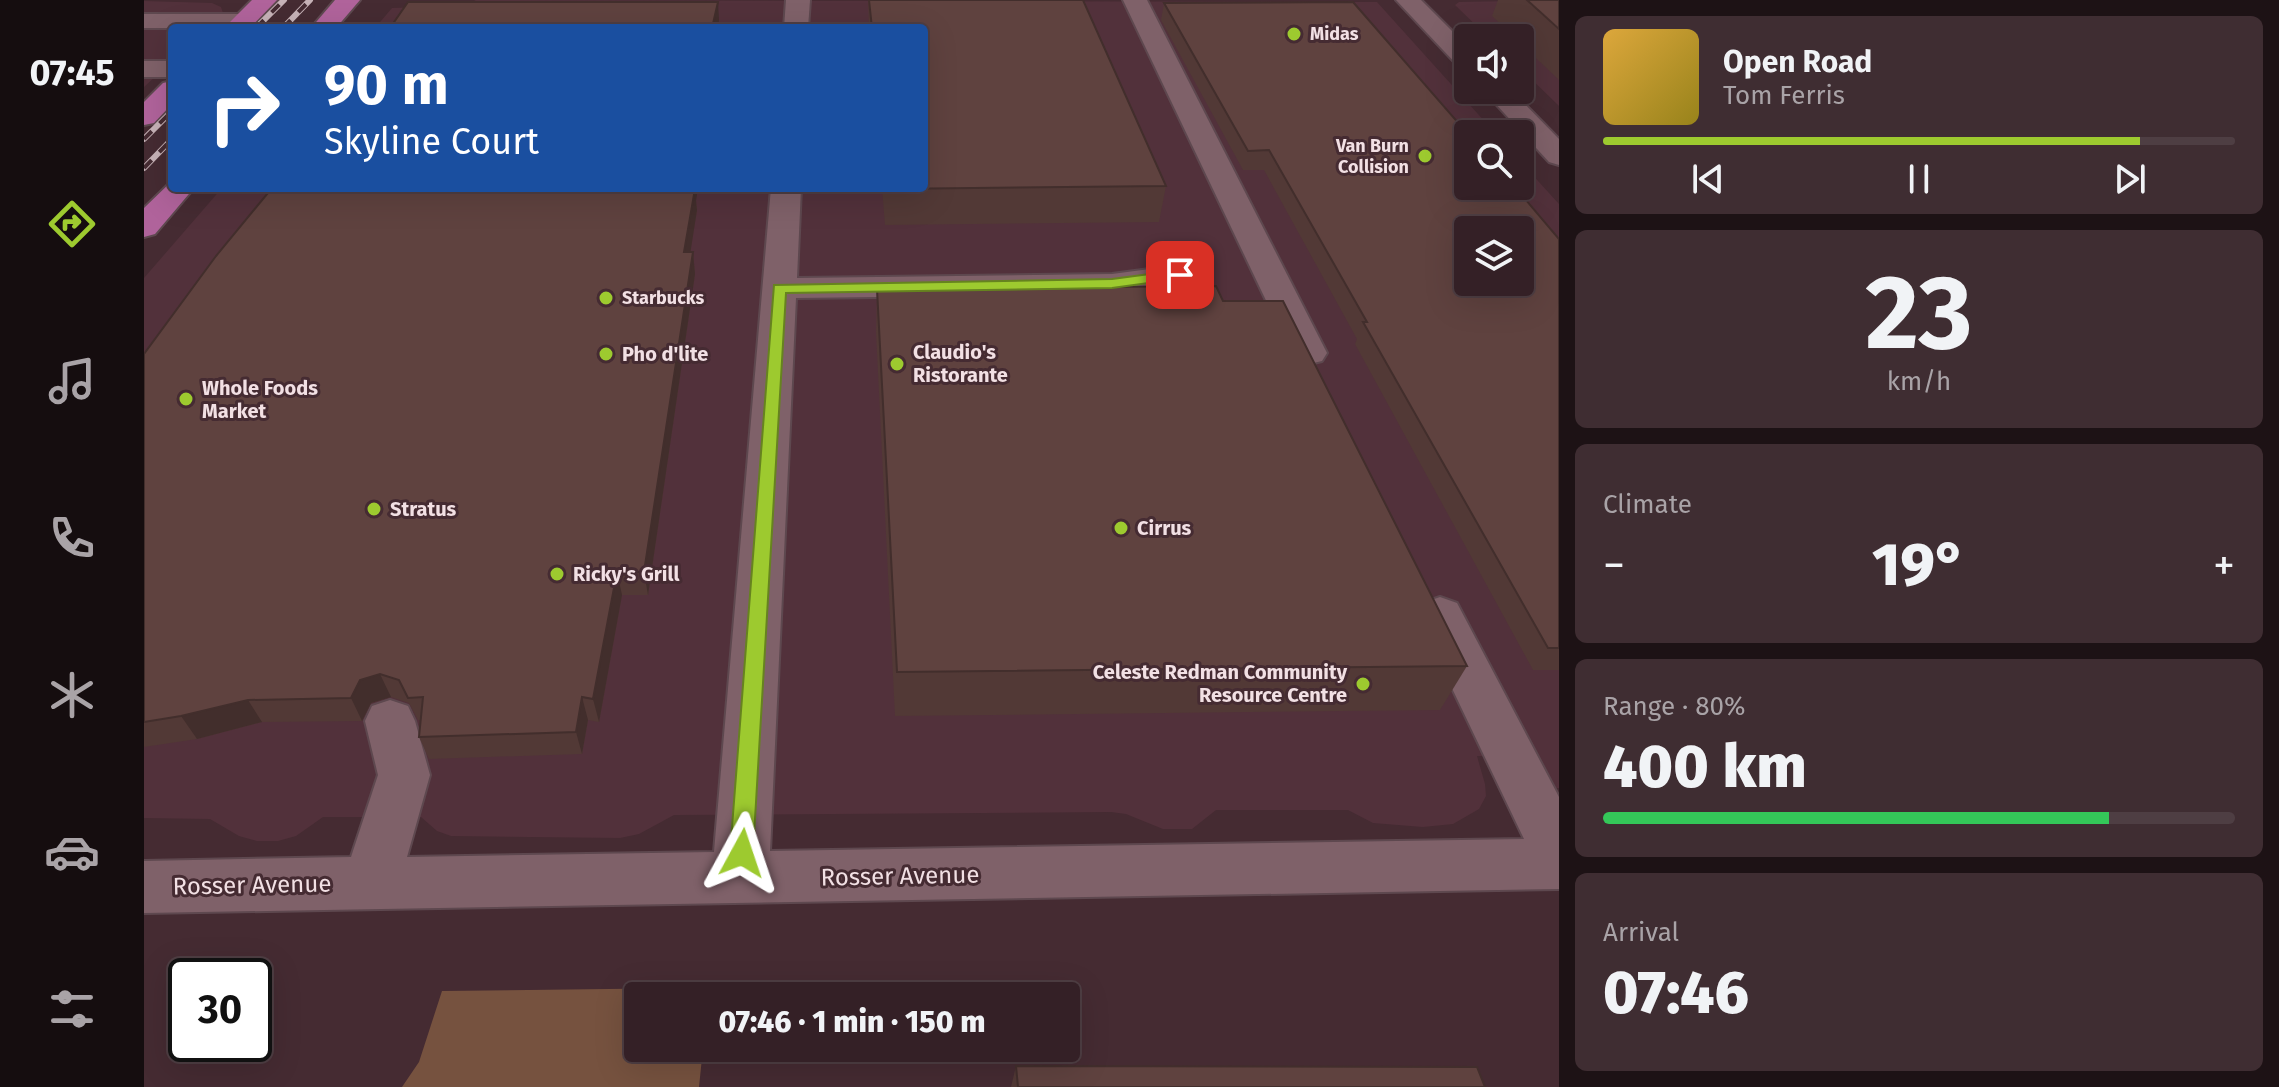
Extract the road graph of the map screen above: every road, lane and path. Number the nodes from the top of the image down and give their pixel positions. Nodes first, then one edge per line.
1 (265, 0) edge
2 (348, 0) edge
3 (798, 0) edge
4 (1135, 0) edge
5 (1408, 0) edge
6 (144, 21) edge
7 (240, 24) edge
8 (327, 24) edge
9 (796, 24) edge
10 (1454, 48) edge
11 (144, 69) edge
12 (168, 69) edge
13 (168, 93) edge
14 (1509, 104) edge
15 (144, 117) edge
16 (1559, 156) edge
17 (175, 192) edge
18 (786, 192) edge
19 (144, 227) edge
20 (1180, 275) dead end
21 (779, 288) junction
22 (1327, 390) edge
23 (1426, 587) edge
24 (390, 721) dead end
25 (1559, 852) edge
26 (1559, 864) edge
27 (740, 878) junction
28 (371, 883) junction
29 (144, 887) edge

1 - 7 main road
2 - 8 main road
3 - 9 street
4 - 22 street
5 - 10 street
6 - 7 street
11 - 12 street
13 - 15 main road
14 - 16 street
17 - 19 main road
18 - 21 street
20 - 21 street
21 - 27 street
23 - 25 street
24 - 28 street
26 - 27 street, Rosser Avenue
27 - 28 street, Rosser Avenue
28 - 29 street, Rosser Avenue

